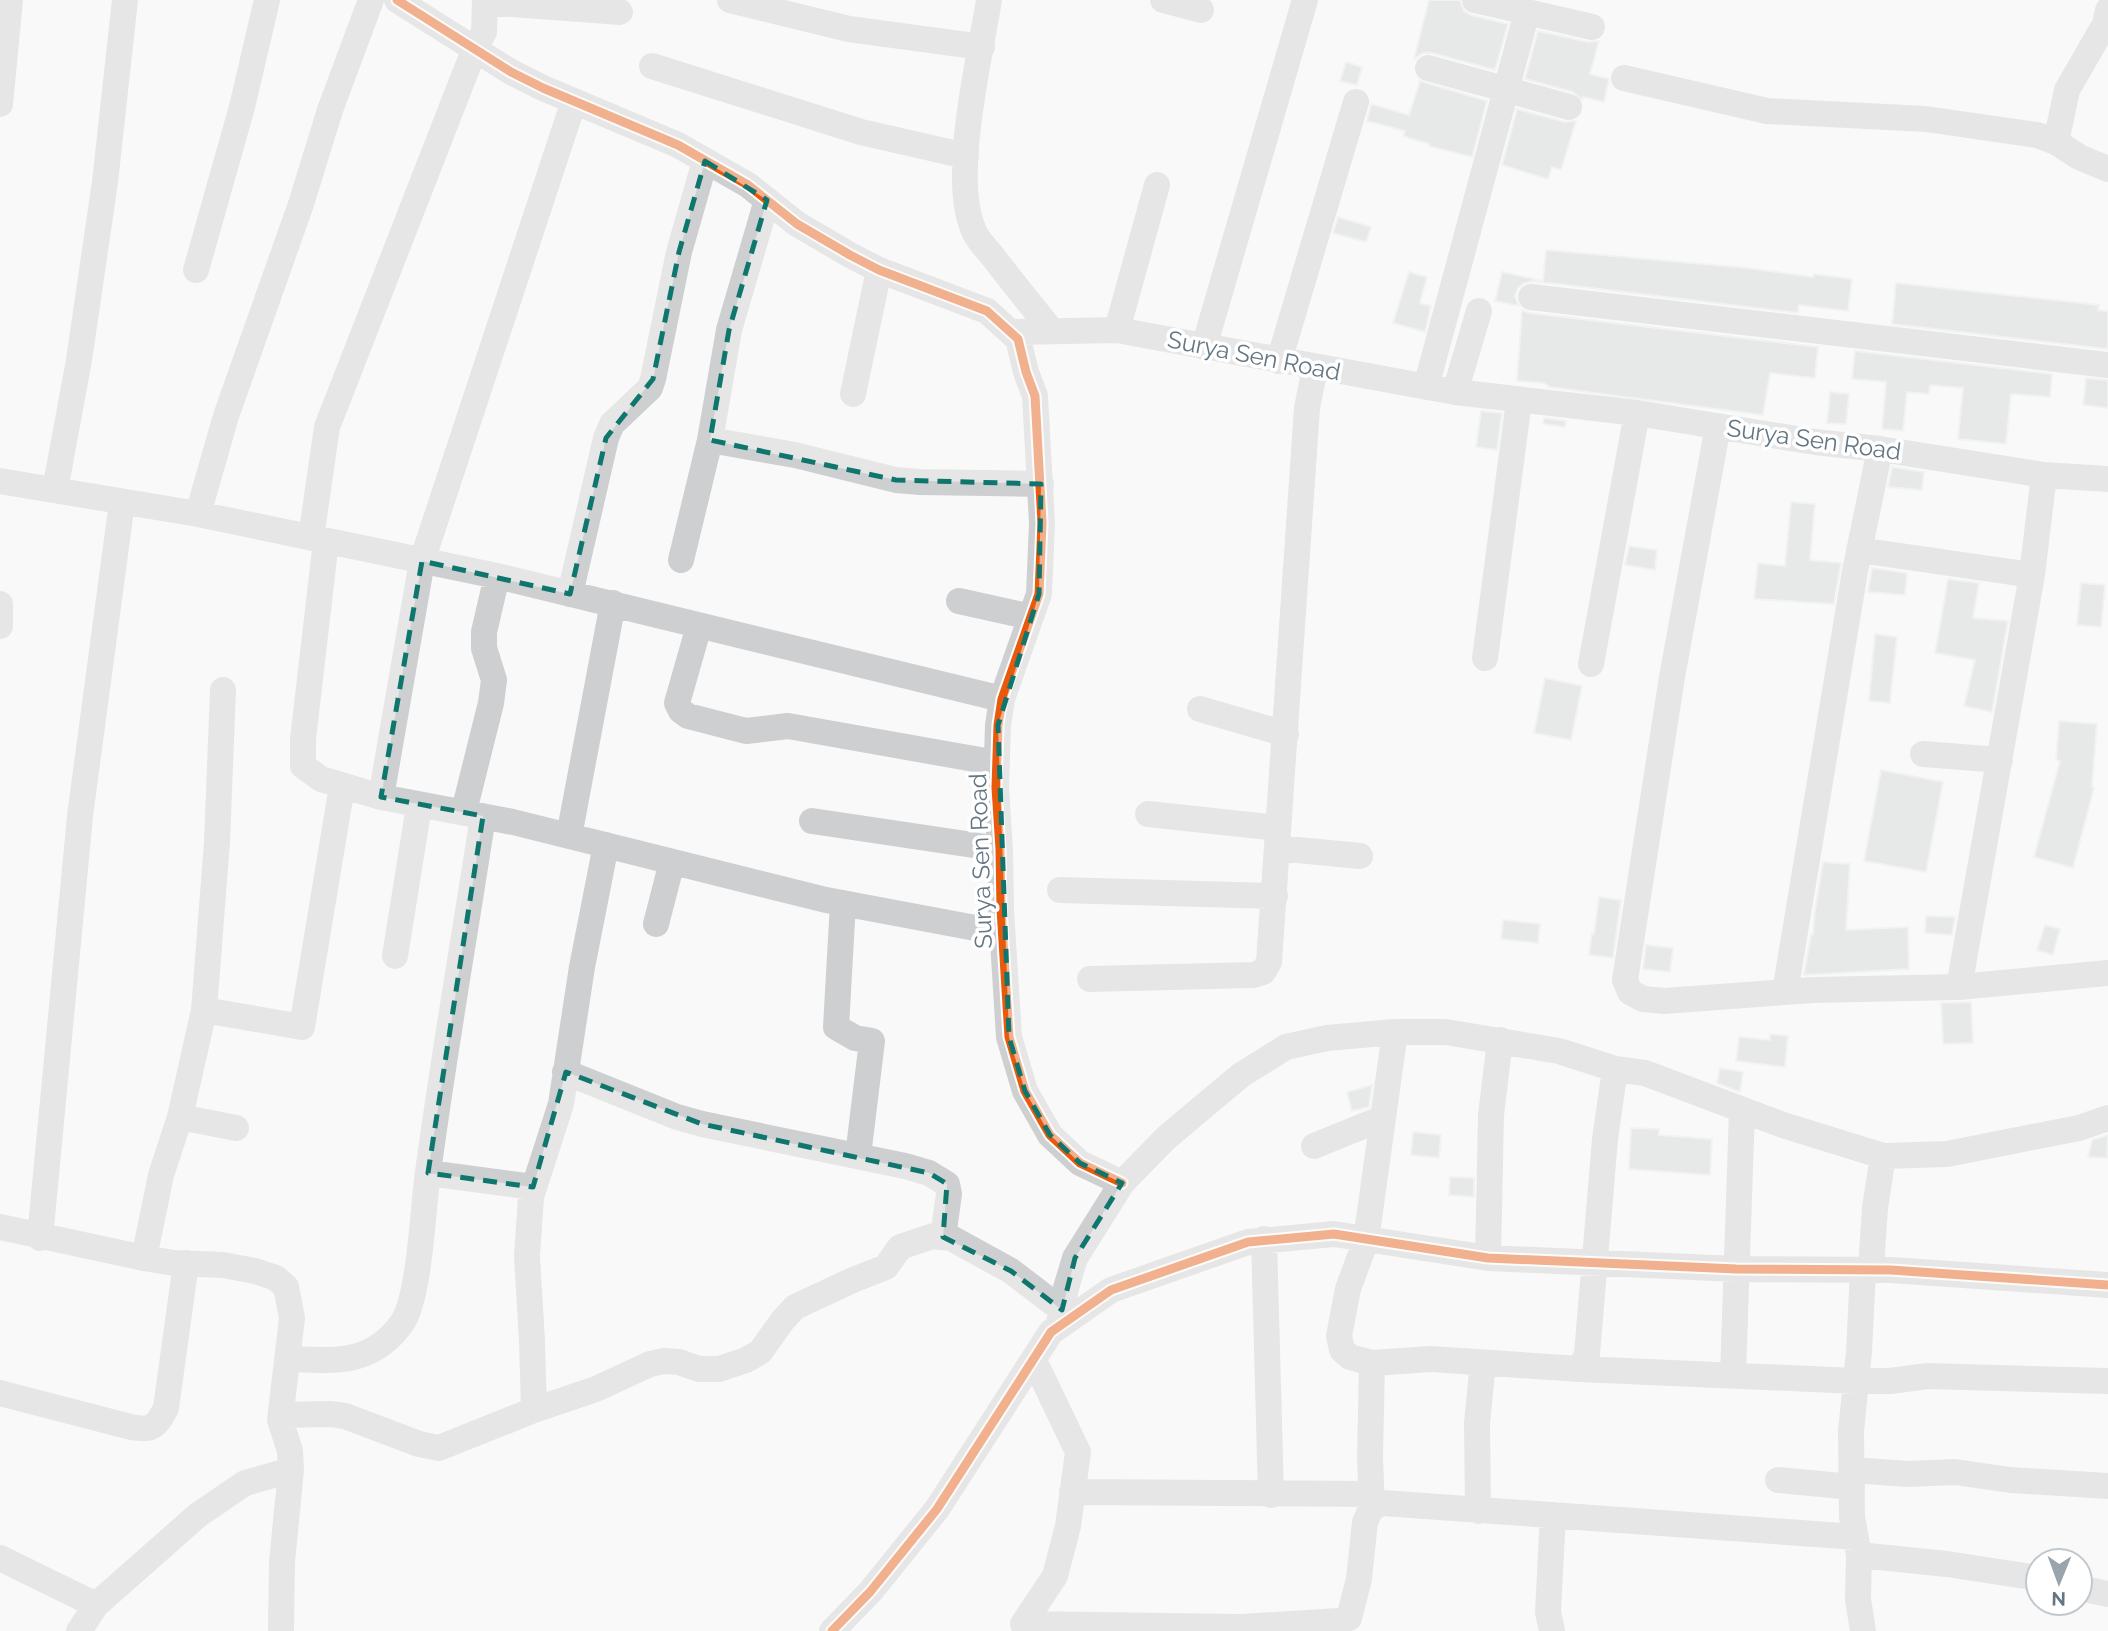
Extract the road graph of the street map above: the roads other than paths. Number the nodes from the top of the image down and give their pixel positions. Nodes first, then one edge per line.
1 (10, 0) edge
2 (125, 0) edge
3 (267, 0) edge
4 (371, 0) edge
5 (397, 0) edge
6 (730, 0) edge
7 (989, 0) edge
8 (1163, 0) edge
9 (1305, 0) edge
10 (1475, 0) edge
11 (485, 1) edge
12 (1201, 10) dead end
13 (2108, 10) edge
14 (620, 12) dead end
15 (1527, 12) junction
16 (1592, 27) dead end
17 (982, 47) junction
18 (475, 48) junction
19 (652, 66) dead end
20 (1428, 68) dead end
21 (1624, 78) dead end
22 (1508, 90) junction
23 (574, 101) junction
24 (1356, 102) dead end
25 (0, 104) edge
26 (1569, 107) dead end
27 (2056, 142) junction
28 (966, 156) junction
29 (705, 161) junction
30 (2108, 169) edge
31 (1157, 185) dead end
32 (767, 200) junction
33 (196, 270) dead end
34 (879, 270) junction
35 (1531, 297) dead end
36 (1479, 312) dead end
37 (1051, 330) junction
38 (1117, 330) junction
39 (1012, 332) junction
40 (1204, 346) junction
41 (1279, 361) junction
42 (2108, 365) edge
43 (1315, 368) junction
44 (1426, 387) junction
45 (1455, 392) junction
46 (853, 394) dead end
47 (1519, 401) junction
48 (1637, 413) junction
49 (1718, 426) junction
50 (710, 440) junction
51 (1880, 449) junction
52 (2044, 475) junction
53 (2108, 480) edge
54 (0, 481) edge
55 (1041, 484) junction
56 (55, 491) junction
57 (122, 502) junction
58 (198, 514) junction
59 (319, 539) junction
60 (1859, 550) junction
61 (681, 560) dead end
62 (422, 561) junction
63 (2032, 575) junction
64 (497, 576) junction
65 (569, 594) junction
66 (959, 601) dead end
67 (0, 604) edge
68 (612, 604) junction
69 (1031, 617) junction
70 (0, 626) edge
71 (699, 626) junction
72 (1485, 658) dead end
73 (1591, 664) dead end
74 (223, 690) dead end
75 (1002, 699) junction
76 (1200, 709) dead end
77 (1286, 734) junction
78 (1923, 754) dead end
79 (2000, 760) junction
80 (997, 763) junction
81 (342, 786) junction
82 (381, 797) junction
83 (419, 806) junction
84 (474, 814) junction
85 (1148, 814) dead end
86 (812, 821) dead end
87 (569, 836) junction
88 (1278, 838) junction
89 (606, 845) junction
90 (1000, 849) junction
91 (1360, 856) dead end
92 (672, 862) junction
93 (1060, 890) dead end
94 (1275, 896) junction
95 (844, 903) junction
96 (656, 923) dead end
97 (1002, 933) junction
98 (396, 956) dead end
99 (2108, 973) edge
100 (1090, 979) dead end
101 (1959, 987) junction
102 (1785, 992) junction
103 (204, 1010) junction
104 (1395, 1032) junction
105 (1500, 1040) junction
106 (1615, 1069) junction
107 (565, 1072) junction
108 (1742, 1110) junction
109 (180, 1117) junction
110 (1382, 1118) junction
111 (2108, 1118) edge
112 (236, 1128) dead end
113 (1314, 1146) dead end
114 (858, 1156) junction
115 (1883, 1156) junction
116 (428, 1173) junction
117 (1122, 1183) junction
118 (533, 1187) junction
119 (0, 1227) edge
120 (943, 1237) junction
121 (40, 1238) junction
122 (1264, 1239) junction
123 (1366, 1240) junction
124 (144, 1258) junction
125 (1488, 1258) junction
126 (186, 1263) junction
127 (1595, 1263) junction
128 (1736, 1269) junction
129 (1867, 1270) junction
130 (2108, 1285) edge
131 (1060, 1318) junction
132 (288, 1359) junction
133 (1034, 1360) junction
134 (1371, 1363) junction
135 (1483, 1363) junction
136 (1580, 1369) junction
137 (1733, 1375) junction
138 (1856, 1381) junction
139 (2108, 1381) edge
140 (0, 1393) edge
141 (534, 1410) junction
142 (281, 1415) junction
143 (291, 1470) junction
144 (1852, 1478) junction
145 (1779, 1480) dead end
146 (2108, 1486) edge
147 (1072, 1492) junction
148 (1271, 1495) junction
149 (1371, 1500) junction
150 (1478, 1511) junction
151 (1553, 1515) junction
152 (1858, 1546) junction
153 (0, 1558) edge
154 (2024, 1576) edge
155 (96, 1605) junction
156 (1339, 1626) edge
157 (1138, 1628) edge
158 (1241, 1629) edge
159 (79, 1631) edge
160 (281, 1631) edge
161 (832, 1631) edge
162 (1552, 1631) edge
163 (1863, 1631) edge

1 - 25 street
2 - 56 street
3 - 33 street
4 - 58 street
5 - 18 street
6 - 17 street
7 - 17 street
8 - 12 street
9 - 40 street
10 - 15 street
11 - 14 street
11 - 18 street
13 - 27 street
15 - 16 street
15 - 22 street
17 - 28 street
18 - 23 street
18 - 59 street
19 - 28 street
20 - 22 street
21 - 27 street
22 - 26 street
22 - 44 street
23 - 29 street
23 - 62 street
24 - 41 street
27 - 30 street
28 - 37 street
29 - 32 street
29 - 65 street
31 - 38 street
32 - 34 street
32 - 50 street
34 - 39 street
34 - 46 street
35 - 42 street
36 - 45 street
37 - 38 street, Surya Sen Road
37 - 39 street, Surya Sen Road
38 - 40 street, Surya Sen Road
39 - 55 street, Surya Sen Road
40 - 41 street, Surya Sen Road
41 - 43 street, Surya Sen Road
43 - 44 street, Surya Sen Road
43 - 77 street
44 - 45 street, Surya Sen Road
45 - 47 street, Surya Sen Road
47 - 48 street, Surya Sen Road
47 - 72 street
48 - 49 street, Surya Sen Road
48 - 73 street
49 - 51 street, Surya Sen Road
49 - 102 street
50 - 55 street
50 - 61 street
51 - 52 street, Surya Sen Road
51 - 60 street
52 - 53 street, Surya Sen Road
52 - 63 street
54 - 56 street
55 - 69 street, Surya Sen Road
56 - 57 street
57 - 58 street
57 - 121 street
58 - 59 street
59 - 62 street
59 - 81 street
60 - 63 street
60 - 102 street
62 - 64 street
62 - 82 street
63 - 79 street
64 - 65 street
64 - 84 street
65 - 68 street
66 - 69 street
67 - 70 street
68 - 71 street
68 - 87 street
69 - 75 street, Surya Sen Road
71 - 75 street
71 - 80 street
74 - 103 street
75 - 80 street, Surya Sen Road
76 - 77 street
77 - 88 street
78 - 79 street
79 - 101 street
80 - 90 street, Surya Sen Road
81 - 82 street
81 - 103 street
82 - 83 street
83 - 84 street
83 - 98 street
84 - 87 street
84 - 116 street
85 - 88 street
86 - 90 street
87 - 89 street
88 - 91 street
88 - 94 street
89 - 92 street
89 - 107 street
90 - 97 street, Surya Sen Road
92 - 95 street
92 - 96 street
93 - 94 street
94 - 100 street
95 - 97 street
95 - 114 street
97 - 117 street, Surya Sen Road
99 - 101 street
101 - 102 street
103 - 109 street
104 - 105 street
104 - 110 street
104 - 117 street
105 - 106 street
105 - 125 street
106 - 108 street
106 - 127 street
107 - 114 street
107 - 118 street
108 - 115 street
108 - 128 street
109 - 112 street
109 - 124 street
110 - 113 street
110 - 123 street
111 - 115 street
114 - 120 street
115 - 129 street
116 - 118 street
116 - 132 street
117 - 131 street
118 - 141 street
119 - 121 street
120 - 131 street
120 - 141 street
121 - 124 street
122 - 123 street
122 - 131 street
122 - 148 street
123 - 125 street
123 - 134 street
124 - 126 street
125 - 127 street
126 - 132 street
126 - 140 street
127 - 128 street
127 - 136 street
128 - 129 street
128 - 137 street
129 - 130 street
129 - 138 street
131 - 133 street
132 - 142 street
133 - 147 street
133 - 161 street
134 - 135 street
134 - 149 street
135 - 136 street
135 - 150 street
136 - 137 street
137 - 138 street
138 - 139 street
138 - 144 street
141 - 142 street
142 - 143 street
143 - 155 street
143 - 160 street
144 - 145 street
144 - 146 street
144 - 152 street
147 - 148 street
147 - 157 street
148 - 149 street
149 - 150 street
149 - 156 street
150 - 151 street
151 - 152 street
151 - 162 street
152 - 154 street
152 - 163 street
153 - 155 street
155 - 159 street
156 - 158 street
157 - 158 street

